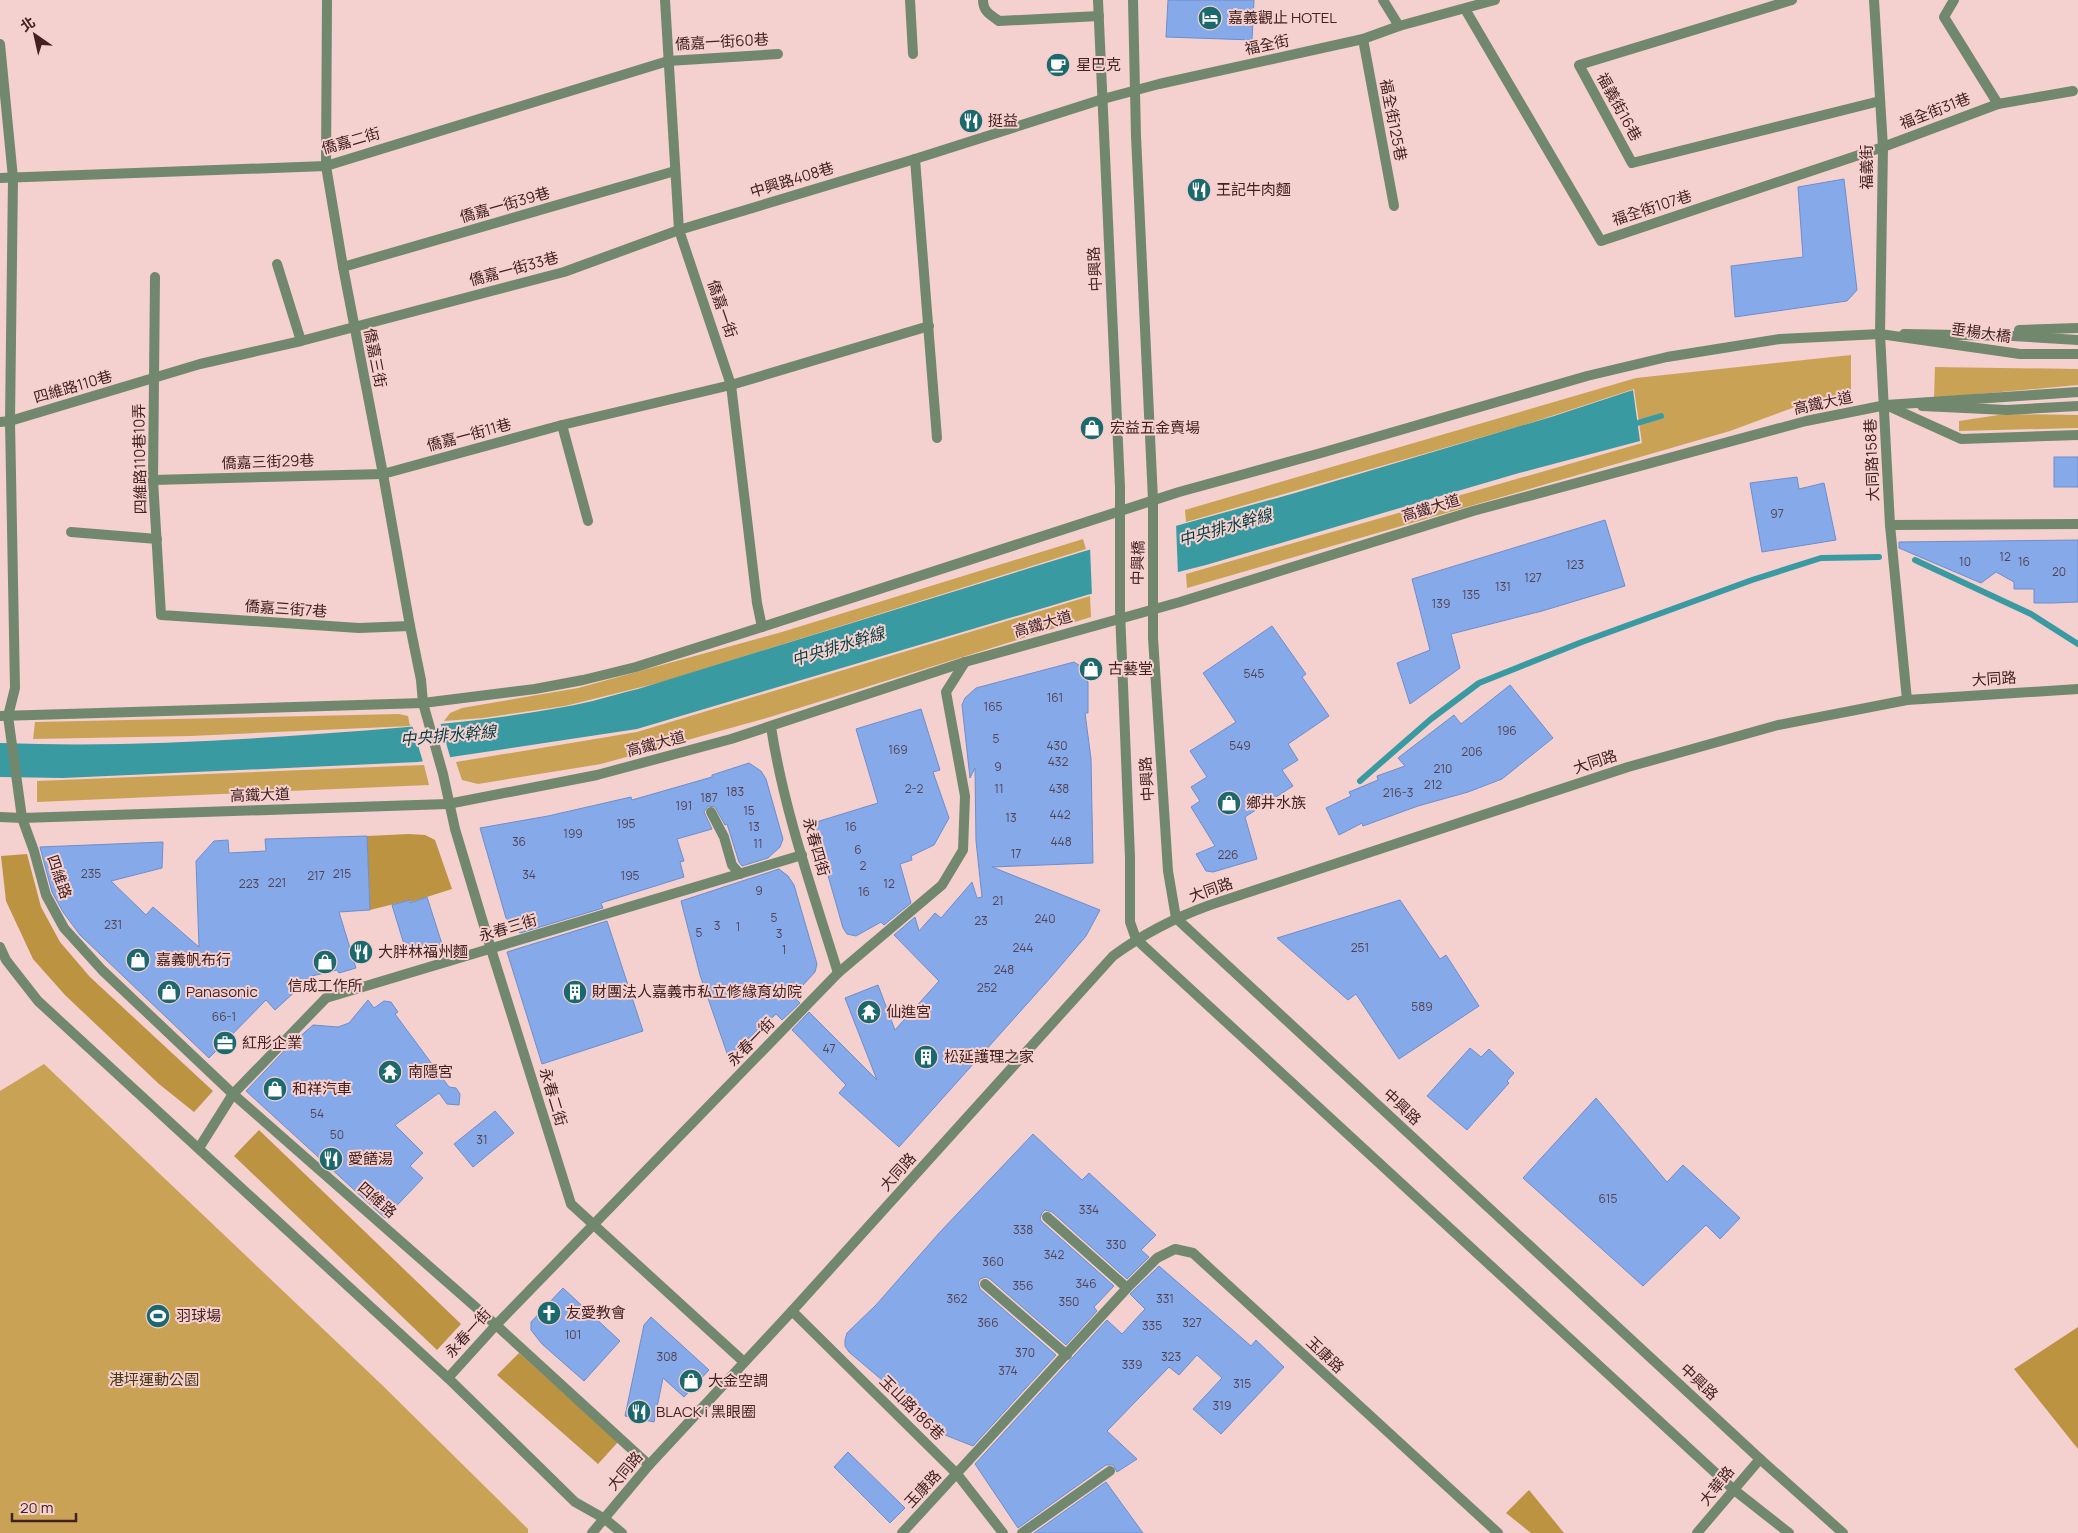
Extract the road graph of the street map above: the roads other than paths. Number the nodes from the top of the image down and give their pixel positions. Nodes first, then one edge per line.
1 (327, 0) edge
2 (665, 0) edge
3 (910, 0) edge
4 (983, 0) edge
5 (1098, 0) edge
6 (1133, 0) edge
7 (1383, 0) edge
8 (1495, 0) edge
9 (1792, 0) edge
10 (1874, 0) edge
11 (1954, 0) edge
12 (1464, 9) junction
13 (1099, 16) junction
14 (1399, 26) junction
15 (1363, 39) junction
16 (0, 44) edge
17 (778, 54) dead end
18 (913, 54) dead end
19 (668, 61) junction
20 (1135, 91) junction
21 (2073, 91) dead end
22 (1103, 99) junction
23 (1880, 101) junction
24 (1998, 104) junction
25 (1883, 147) junction
26 (915, 159) junction
27 (326, 166) junction
28 (675, 171) junction
29 (0, 178) edge
30 (13, 178) junction
31 (1394, 206) dead end
32 (679, 230) junction
33 (277, 264) dead end
34 (343, 268) junction
35 (155, 277) dead end
36 (929, 326) junction
37 (354, 327) junction
38 (2078, 328) edge
39 (1880, 334) junction
40 (2078, 340) edge
41 (301, 341) junction
42 (2078, 354) edge
43 (154, 378) junction
44 (731, 385) junction
45 (2078, 392) edge
46 (1886, 405) junction
47 (2078, 406) edge
48 (5, 421) edge
49 (562, 425) junction
50 (2078, 435) edge
51 (937, 438) dead end
52 (383, 474) junction
53 (153, 480) junction
54 (1153, 500) junction
55 (1120, 510) junction
56 (588, 521) dead end
57 (2078, 524) edge
58 (1890, 525) junction
59 (71, 532) dead end
60 (1121, 538) joint
61 (157, 539) junction
62 (1152, 605) junction
63 (1120, 615) junction
64 (161, 616) joint
65 (410, 626) junction
66 (762, 627) junction
67 (965, 662) junction
68 (2078, 688) edge
69 (1908, 700) junction
70 (423, 703) junction
71 (4, 716) edge
72 (770, 727) junction
73 (443, 774) joint
74 (448, 804) junction
75 (711, 812) dead end
76 (0, 817) edge
77 (22, 818) junction
78 (802, 855) junction
79 (740, 874) junction
80 (1176, 918) junction
81 (1136, 939) junction
82 (0, 947) edge
83 (491, 949) junction
84 (838, 973) junction
85 (233, 1094) junction
86 (199, 1148) junction
87 (1047, 1217) dead end
88 (593, 1224) junction
89 (985, 1284) dead end
90 (1127, 1288) junction
91 (792, 1311) junction
92 (496, 1324) junction
93 (1067, 1355) junction
94 (744, 1362) junction
95 (448, 1378) junction
96 (1760, 1459) junction
97 (649, 1465) junction
98 (1110, 1471) dead end
99 (957, 1474) junction
100 (1733, 1489) junction
101 (605, 1519) junction
102 (592, 1533) edge
103 (622, 1533) edge
104 (902, 1533) edge
105 (1003, 1533) edge
106 (1022, 1533) edge
107 (1498, 1533) edge
108 (1697, 1533) edge
109 (1789, 1533) edge
110 (1842, 1533) edge

1 - 27 street, 僑嘉三街
2 - 19 street, 僑嘉一街
3 - 18 street
4 - 13 street
5 - 13 street, 中興路
6 - 20 street
7 - 14 street
8 - 12 street, 福全街
9 - 23 street, 福義街16巷
10 - 23 street, 福義街
11 - 24 street, 福全街31巷
12 - 14 street, 福全街
12 - 25 street, 福全街107巷
13 - 22 street, 中興路
14 - 15 street, 福全街
15 - 20 street, 福全街
15 - 31 street, 福全街125巷
16 - 30 street, 四維路
17 - 19 street, 僑嘉一街60巷
19 - 27 street, 僑嘉二街
19 - 28 street, 僑嘉一街
20 - 22 street, 福全街
20 - 54 street
21 - 24 street, 福全街31巷
22 - 26 street, 中興路408巷
22 - 55 street, 中興路
23 - 25 street, 福義街
24 - 25 street, 福全街31巷
25 - 39 street, 福義街
26 - 32 street, 中興路408巷
26 - 36 street
27 - 30 street, 僑嘉二街
27 - 34 street, 僑嘉三街
28 - 32 street, 僑嘉一街
28 - 34 street, 僑嘉一街39巷
29 - 30 street, 僑嘉二街
30 - 48 street, 四維路
32 - 37 street, 僑嘉一街33巷
32 - 44 street, 僑嘉一街
33 - 41 street
34 - 37 street, 僑嘉三街
35 - 43 street
36 - 44 street
36 - 51 street
37 - 41 street, 四維路110巷
37 - 52 street, 僑嘉三街
38 - 39 street
39 - 40 street
39 - 42 street, 垂楊大橋
39 - 46 street, 大同路158巷
39 - 54 street
41 - 43 street, 四維路110巷
43 - 48 street, 四維路110巷
43 - 53 street, 四維路110巷10弄
44 - 49 street, 僑嘉一街11巷
44 - 66 street, 僑嘉一街
45 - 46 street
46 - 47 street
46 - 50 street
46 - 58 street, 大同路158巷
46 - 62 street, 高鐵大道
48 - 71 street, 四維路
49 - 52 street, 僑嘉一街11巷
49 - 56 street
52 - 53 street, 僑嘉三街29巷
52 - 65 street, 僑嘉三街
53 - 61 street, 四維路110巷10弄
54 - 55 street
54 - 62 street, 中興橋
55 - 60 street, 中興路
55 - 66 street
57 - 58 street
58 - 69 street, 大同路158巷
59 - 61 street
60 - 63 street, 中興橋
61 - 64 street, 四維路110巷10弄
62 - 63 street, 高鐵大道
62 - 80 street, 中興路
63 - 67 street, 高鐵大道
63 - 81 street, 中興路
64 - 65 street, 僑嘉三街7巷
65 - 70 street, 僑嘉三街
66 - 70 street
67 - 72 street, 高鐵大道
67 - 84 street, 永春一街
68 - 69 street, 大同路
69 - 80 street, 大同路
70 - 71 street
70 - 73 street, 僑嘉三街
71 - 77 street, 四維路
72 - 74 street, 高鐵大道
72 - 78 street, 永春四街
73 - 74 street, 永春二街
74 - 77 street, 高鐵大道
74 - 83 street, 永春二街
75 - 79 street
76 - 77 street, 高鐵大道
77 - 85 street, 四維路
78 - 79 street, 永春三街
78 - 84 street, 永春四街
79 - 83 street, 永春三街
80 - 81 street, 大同路
80 - 96 street, 中興路
81 - 91 street, 大同路
81 - 100 street
82 - 86 street
83 - 85 street, 永春三街
83 - 88 street, 永春二街
84 - 88 street, 永春一街
85 - 86 street, 永春三街
85 - 92 street, 四維路
86 - 95 street
87 - 90 street
88 - 92 street, 永春一街
88 - 94 street, 永春二街
89 - 93 street
90 - 93 street, 玉康路
90 - 107 street, 玉康路
91 - 94 street, 大同路
91 - 99 street, 玉山路186巷
92 - 95 street, 永春一街
92 - 97 street, 四維路
93 - 99 street, 玉康路
94 - 97 street, 大同路
95 - 101 street
96 - 100 street, 大華路
96 - 110 street, 中興路
97 - 101 street, 大同路
98 - 106 street
99 - 104 street, 玉康路
99 - 105 street, 玉山路186巷
100 - 108 street, 大華路
100 - 109 street
101 - 102 street, 大同路
101 - 103 street

